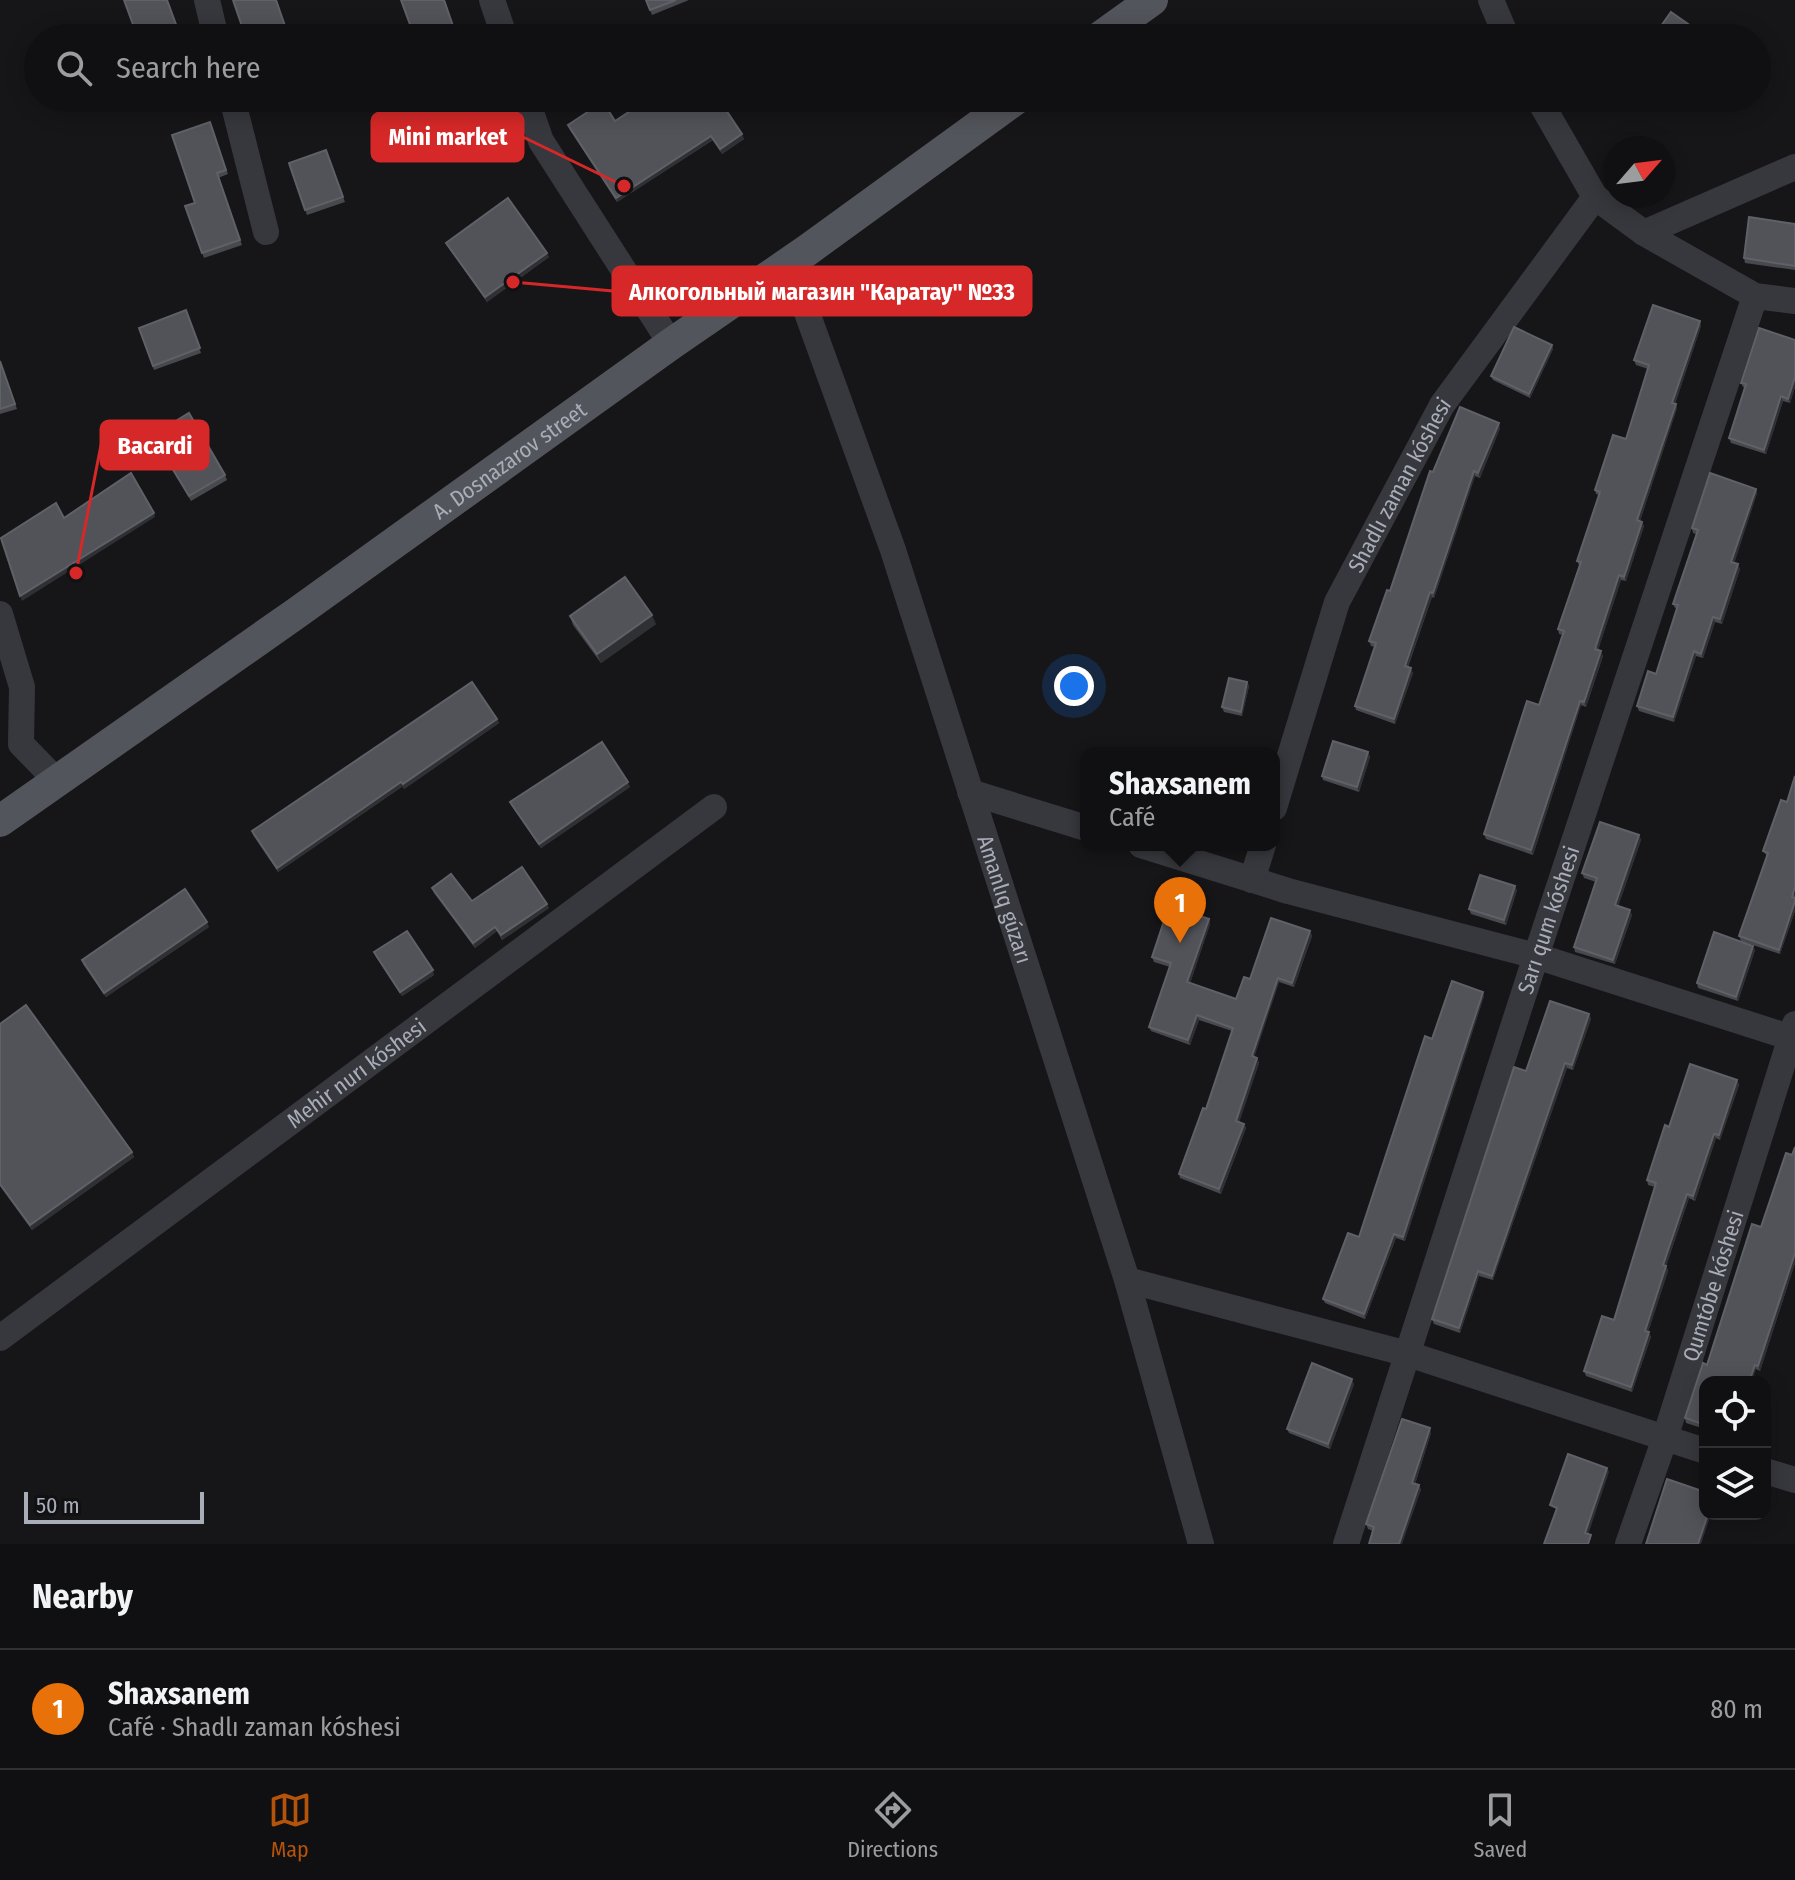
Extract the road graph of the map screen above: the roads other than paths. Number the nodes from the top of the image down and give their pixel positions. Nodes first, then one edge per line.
1 (207, 0) edge
2 (492, 0) edge
3 (1152, 0) edge
4 (1491, 0) edge
5 (213, 24) edge
6 (500, 24) edge
7 (1119, 24) edge
8 (1501, 24) edge
9 (236, 112) edge
10 (531, 112) edge
11 (998, 112) edge
12 (1546, 112) edge
13 (1795, 167) edge
14 (1595, 197) junction
15 (266, 232) dead end
16 (1644, 233) junction
17 (789, 263) junction
18 (1755, 296) junction
19 (1795, 301) edge
20 (671, 344) junction
21 (0, 614) edge
22 (57, 781) junction
23 (1280, 788) edge
24 (970, 792) junction
25 (714, 807) dead end
26 (0, 821) edge
27 (1080, 826) edge
28 (1160, 851) edge
29 (1261, 851) edge
30 (1252, 880) junction
31 (1536, 956) junction
32 (1792, 1031) edge
33 (1127, 1280) junction
34 (0, 1338) edge
35 (1408, 1354) junction
36 (1665, 1438) junction
37 (1699, 1449) edge
38 (1771, 1473) edge
39 (1795, 1480) edge
40 (1201, 1544) edge
41 (1346, 1544) edge
42 (1628, 1544) edge

1 - 5 street
2 - 6 street
3 - 7 main road
4 - 8 street
9 - 15 street
10 - 20 street
11 - 17 main road, A. Dosnazarov street
12 - 14 street
13 - 16 street
14 - 16 street
14 - 23 street, Shadlı zaman kóshesi
16 - 18 street
17 - 20 main road, A. Dosnazarov street
17 - 24 street, Amanlıq gúzarı
18 - 19 street
18 - 31 street, Sarı qum kóshesi
20 - 22 main road, A. Dosnazarov street
21 - 22 street
22 - 26 main road, A. Dosnazarov street
24 - 27 street
24 - 33 street, Amanlıq gúzarı
25 - 34 street, Mehir nurı kóshesi
28 - 30 street
29 - 30 street
30 - 31 street
31 - 32 street
31 - 35 street, Sarı qum kóshesi
32 - 36 street, Qumtóbe kóshesi
33 - 35 street
33 - 40 street, Amanlıq gúzarı
35 - 36 street
35 - 41 street, Sarı qum kóshesi
36 - 37 street
36 - 42 street, Qumtóbe kóshesi
38 - 39 street

